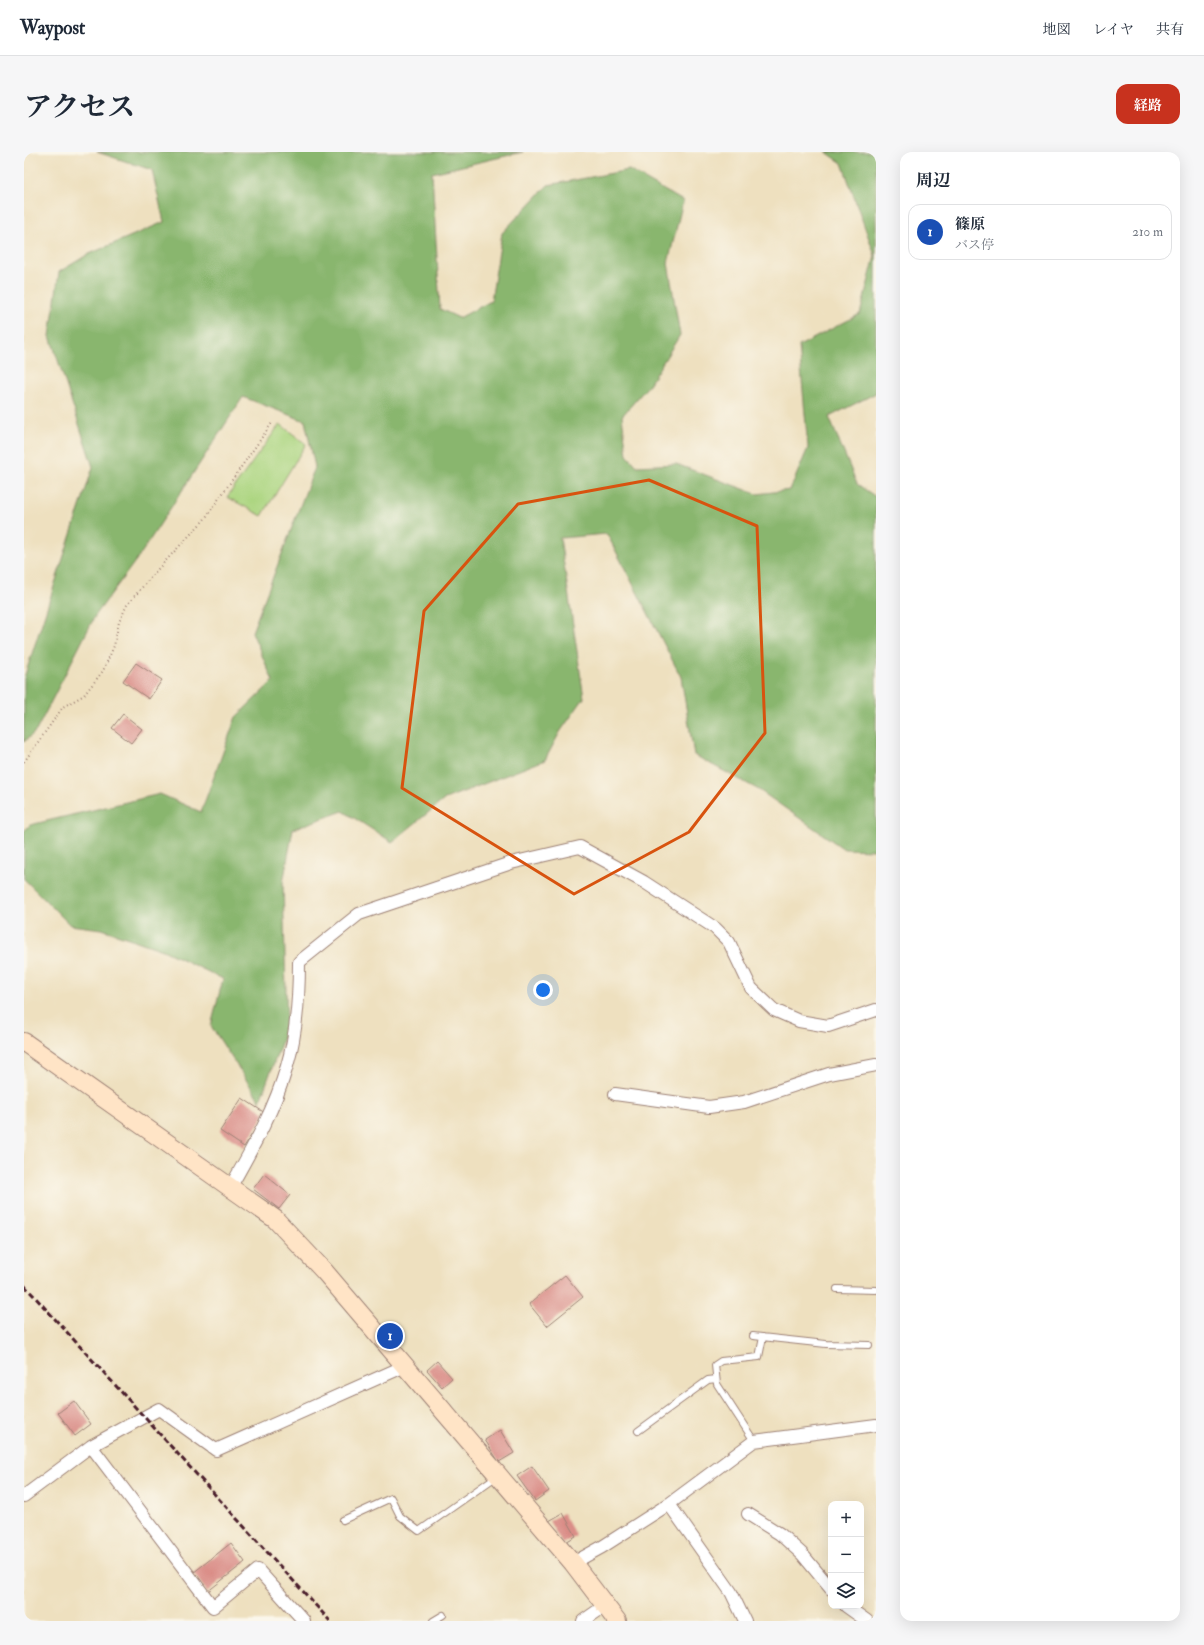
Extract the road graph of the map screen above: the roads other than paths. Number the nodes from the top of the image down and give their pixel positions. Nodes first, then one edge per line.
1 (876, 1010) edge
2 (24, 1042) edge
3 (876, 1065) edge
4 (615, 1094) dead end
5 (230, 1188) junction
6 (837, 1289) dead end
7 (876, 1290) edge
8 (753, 1336) dead end
9 (763, 1337) junction
10 (869, 1345) dead end
11 (405, 1366) junction
12 (716, 1379) junction
13 (876, 1425) edge
14 (638, 1431) dead end
15 (754, 1441) junction
16 (91, 1446) junction
17 (498, 1476) junction
18 (24, 1496) edge
19 (669, 1504) junction
20 (748, 1514) dead end
21 (343, 1520) dead end
22 (573, 1563) junction
23 (828, 1585) edge
24 (606, 1605) junction
25 (850, 1609) edge
26 (443, 1615) dead end
27 (304, 1621) edge
28 (433, 1621) edge
29 (583, 1621) edge
30 (617, 1621) edge
31 (745, 1621) edge
32 (867, 1621) edge

1 - 5 street
2 - 5 street
3 - 4 street
5 - 11 street
6 - 7 lane
8 - 9 lane
9 - 10 lane
9 - 12 lane
11 - 16 street
11 - 17 street
12 - 14 lane
12 - 15 lane
13 - 15 street
15 - 19 street
16 - 18 street
16 - 27 street
17 - 21 lane
17 - 22 street
19 - 22 street
19 - 31 street
20 - 23 street
22 - 24 street
24 - 29 street
24 - 30 street
25 - 32 street
26 - 28 lane

